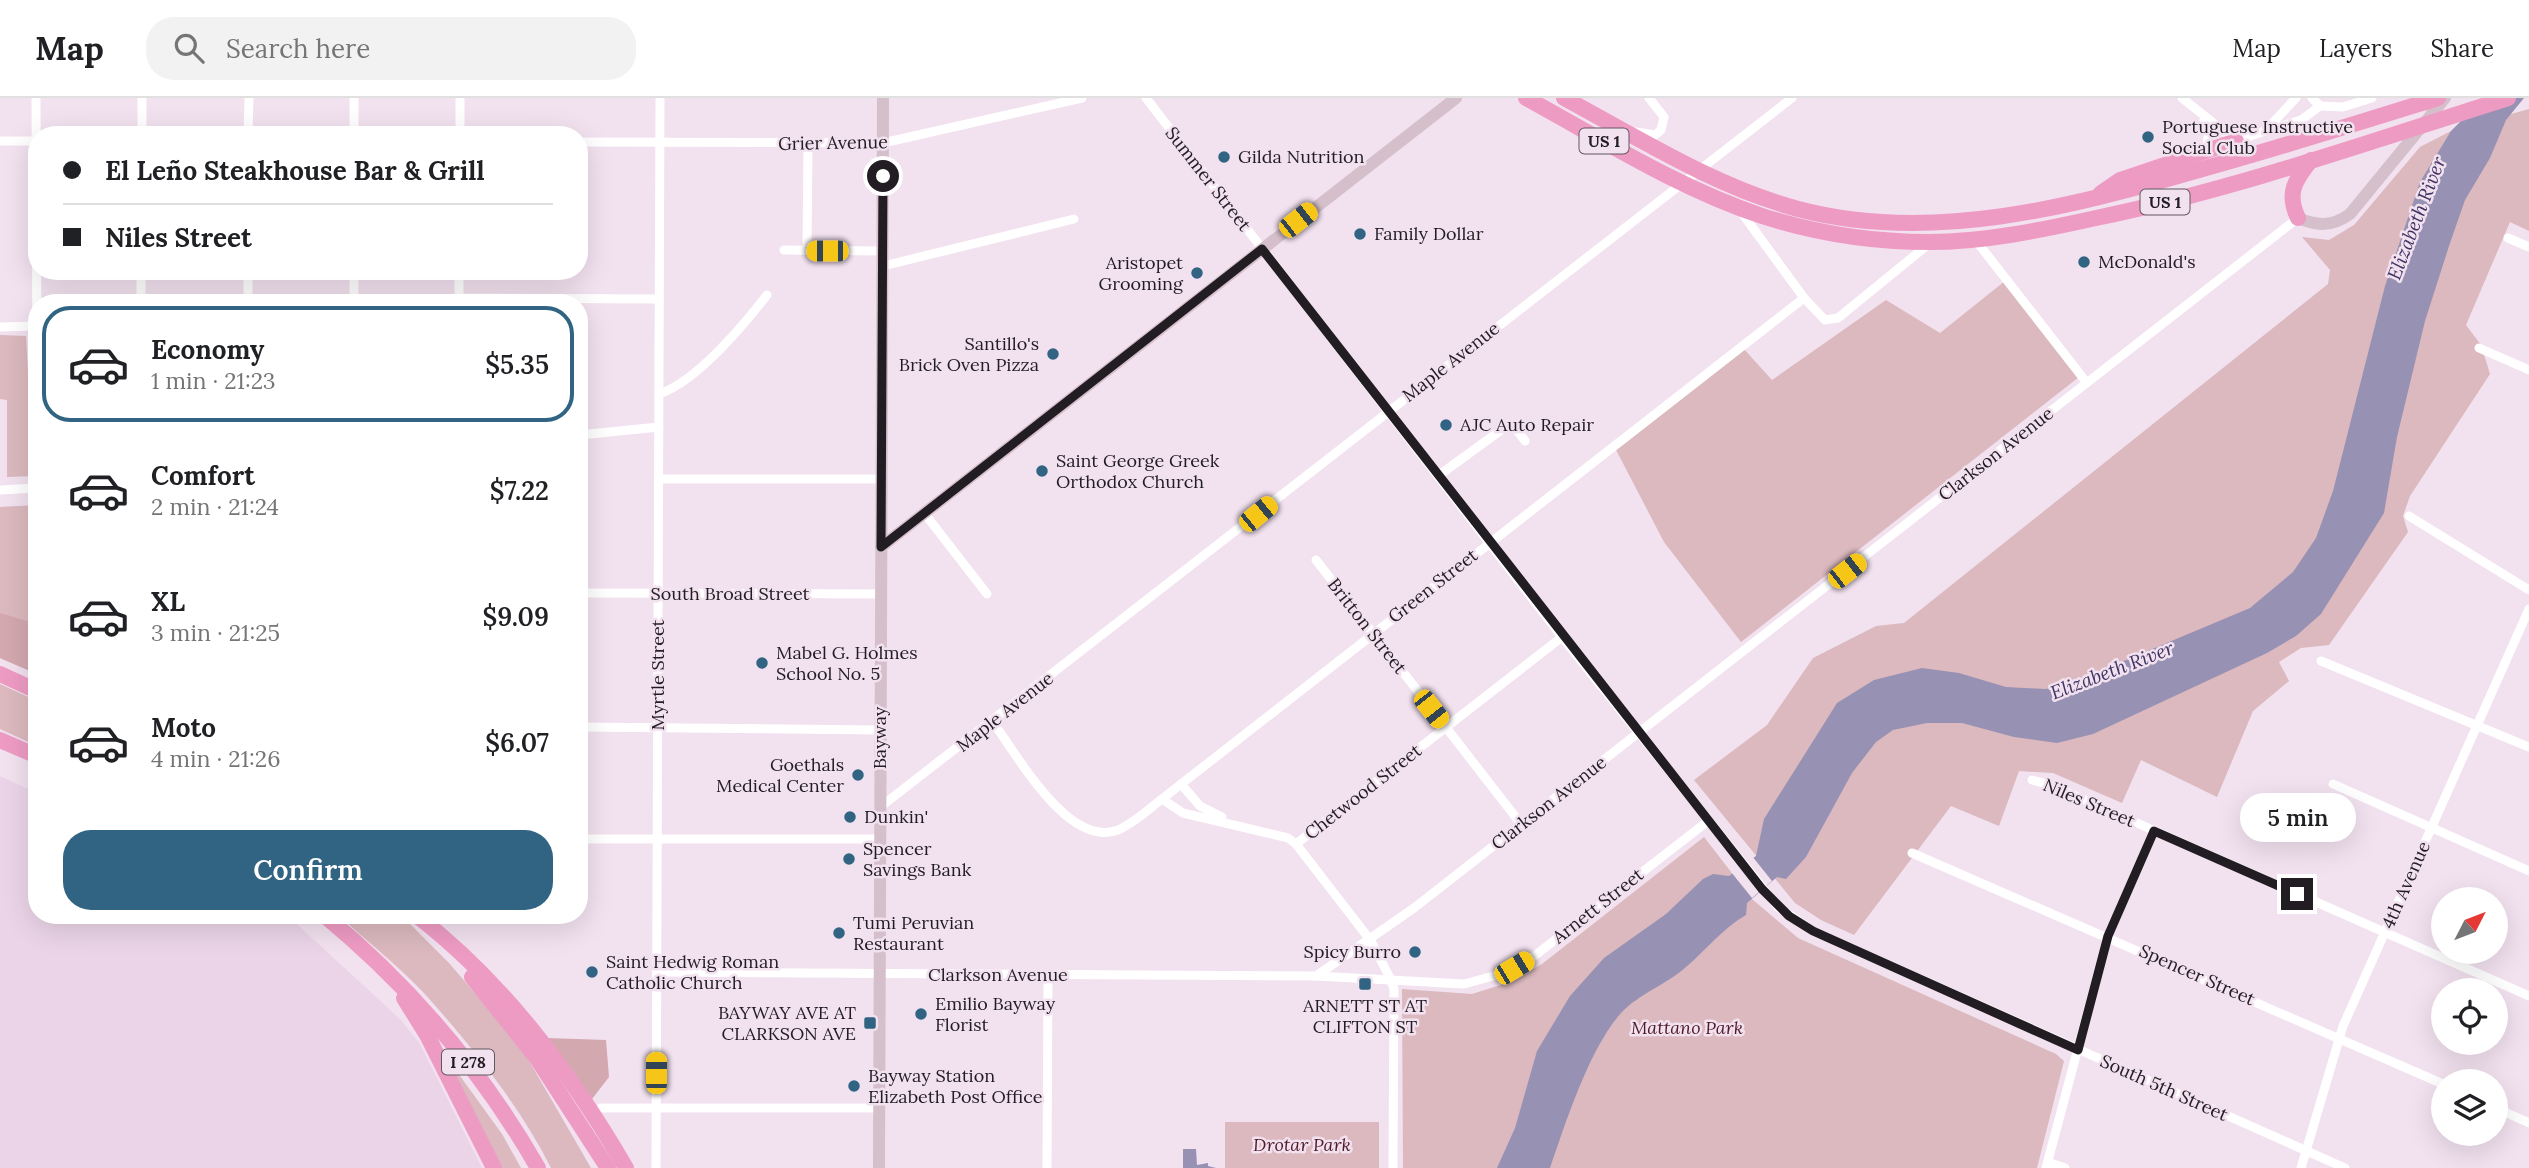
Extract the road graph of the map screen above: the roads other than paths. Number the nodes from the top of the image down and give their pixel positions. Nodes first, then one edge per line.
1 (36, 98) edge
2 (142, 98) edge
3 (248, 98) edge
4 (354, 98) edge
5 (460, 98) edge
6 (660, 98) edge
7 (883, 98) edge
8 (1082, 98) edge
9 (1146, 98) edge
10 (1456, 98) edge
11 (1526, 98) edge
12 (1563, 98) edge
13 (1649, 98) edge
14 (1792, 98) edge
15 (2182, 98) edge
16 (2296, 98) edge
17 (2312, 98) edge
18 (2372, 98) edge
19 (2438, 98) edge
20 (2445, 98) edge
21 (2508, 98) edge
22 (2320, 106) junction
23 (2204, 118) junction
24 (1614, 125) junction
25 (36, 126) edge
26 (142, 126) edge
27 (248, 126) edge
28 (354, 126) edge
29 (460, 126) edge
30 (2265, 131) junction
31 (0, 141) edge
32 (28, 141) edge
33 (2236, 141) junction
34 (588, 142) edge
35 (660, 143) junction
36 (883, 143) junction
37 (808, 145) junction
38 (2207, 150) junction
39 (2311, 160) junction
40 (1698, 171) junction
41 (1682, 184) junction
42 (2090, 200) junction
43 (1737, 206) junction
44 (2298, 218) junction
45 (1073, 219) dead end
46 (1974, 238) junction
47 (2508, 238) dead end
48 (1931, 242) junction
49 (2529, 247) edge
50 (1262, 249) junction
51 (784, 250) dead end
52 (807, 250) junction
53 (883, 251) junction
54 (883, 266) junction
55 (767, 295) dead end
56 (1804, 298) junction
57 (659, 299) junction
58 (588, 300) edge
59 (28, 326) edge
60 (0, 327) edge
61 (2479, 348) dead end
62 (2529, 370) edge
63 (2087, 383) junction
64 (659, 394) junction
65 (1388, 411) junction
66 (659, 427) junction
67 (588, 434) edge
68 (1525, 441) dead end
69 (1438, 476) junction
70 (659, 479) junction
71 (881, 479) junction
72 (28, 488) edge
73 (0, 490) edge
74 (925, 514) junction
75 (2409, 516) dead end
76 (1490, 542) junction
77 (881, 547) junction
78 (1316, 560) dead end
79 (2529, 590) edge
80 (588, 593) edge
81 (658, 593) junction
82 (881, 594) junction
83 (987, 594) dead end
84 (2529, 608) edge
85 (1372, 634) junction
86 (1562, 637) junction
87 (2321, 661) dead end
88 (0, 674) edge
89 (28, 687) edge
90 (992, 721) junction
91 (2479, 725) junction
92 (588, 727) edge
93 (658, 728) junction
94 (1446, 728) junction
95 (880, 730) junction
96 (1640, 733) junction
97 (0, 740) edge
98 (2529, 747) edge
99 (28, 752) edge
100 (2032, 780) dead end
101 (1181, 784) junction
102 (2333, 784) dead end
103 (1162, 799) junction
104 (879, 808) junction
105 (1708, 821) junction
106 (1233, 823) junction
107 (1521, 824) junction
108 (2431, 828) junction
109 (2154, 831) junction
110 (588, 839) edge
111 (657, 839) junction
112 (880, 839) junction
113 (1296, 844) junction
114 (1912, 853) dead end
115 (2529, 871) edge
116 (1762, 889) joint
117 (334, 924) edge
118 (422, 924) edge
119 (426, 924) edge
120 (2385, 932) junction
121 (2108, 936) junction
122 (1371, 941) junction
123 (383, 967) junction
124 (657, 972) junction
125 (880, 975) junction
126 (1048, 975) junction
127 (1315, 976) junction
128 (1391, 980) junction
129 (2529, 996) edge
130 (2339, 1038) junction
131 (2078, 1050) junction
132 (2431, 1079) edge
133 (568, 1106) junction
134 (600, 1108) dead end
135 (657, 1108) junction
136 (880, 1108) junction
137 (2508, 1113) edge
138 (2529, 1123) edge
139 (2306, 1150) junction
140 (2047, 1165) edge
141 (494, 1168) edge
142 (538, 1168) edge
143 (601, 1168) edge
144 (608, 1168) edge
145 (626, 1168) edge
146 (656, 1168) edge
147 (879, 1168) edge
148 (1047, 1168) edge
149 (1393, 1168) edge
150 (2065, 1168) edge
151 (2301, 1168) edge
152 (2345, 1168) edge

1 - 25 street
2 - 26 street
3 - 27 street
4 - 28 street
5 - 29 street
6 - 35 street, Myrtle Street
7 - 36 main road, Bayway
8 - 36 street, Grier Avenue
9 - 50 street, Summer Street
10 - 50 main road
11 - 41 highway, US 1
12 - 24 highway, US 1
13 - 24 street
14 - 40 street, Maple Avenue
15 - 23 street
16 - 30 street
17 - 22 street
18 - 22 street
19 - 42 highway, US 1
20 - 44 main road
21 - 39 highway, US 1
22 - 30 street
23 - 33 street
23 - 38 street
24 - 40 highway, US 1
30 - 33 street
31 - 32 street
33 - 38 highway
34 - 35 street, Grier Avenue
35 - 37 street, Grier Avenue
35 - 57 street, Myrtle Street
36 - 37 street, Grier Avenue
36 - 53 main road, Bayway
37 - 52 street
38 - 42 highway
39 - 44 highway
39 - 46 highway, US 1
40 - 41 street, Maple Avenue
40 - 42 highway, US 1
41 - 43 highway, US 1
41 - 65 street, Maple Avenue
43 - 48 highway, US 1
43 - 56 street
44 - 63 street, Clarkson Avenue
45 - 54 street
46 - 48 highway, US 1
46 - 63 street
47 - 49 street
48 - 56 street
50 - 65 street, Summer Street
50 - 74 main road
51 - 52 street
52 - 53 street
53 - 54 main road, Bayway
54 - 71 main road, Bayway
55 - 64 street
56 - 76 street, Green Street
57 - 58 street
57 - 64 street, Myrtle Street
59 - 60 street
61 - 62 street
63 - 96 street, Clarkson Avenue
64 - 66 street, Myrtle Street
65 - 69 street, Summer Street
65 - 90 street, Maple Avenue
66 - 67 street
66 - 70 street, Myrtle Street
68 - 69 street
69 - 76 street, Summer Street
70 - 71 street
70 - 81 street, Myrtle Street
71 - 77 main road, Bayway
72 - 73 street
74 - 77 main road
74 - 83 street
75 - 79 street
76 - 85 street, Green Street
76 - 86 street, Summer Street
77 - 82 main road, Bayway
78 - 85 street, Britton Street
80 - 81 street, South Broad Street
81 - 82 street, South Broad Street
81 - 93 street, Myrtle Street
82 - 95 main road, Bayway
84 - 91 street, 4th Avenue
85 - 94 street, Britton Street
85 - 101 street, Green Street
86 - 94 street, Chetwood Street
86 - 96 street, Summer Street
87 - 91 street
88 - 89 highway
90 - 103 street, Green Street
90 - 104 street, Maple Avenue
91 - 98 street
91 - 108 street, 4th Avenue
92 - 93 street
93 - 95 street
93 - 111 street, Myrtle Street
94 - 107 street, Britton Street
94 - 113 street, Chetwood Street
95 - 104 main road, Bayway
96 - 105 street, Summer Street
96 - 107 street, Clarkson Avenue
97 - 99 highway
100 - 109 street, Niles Street
101 - 103 street, Green Street
101 - 106 street
102 - 108 street
103 - 106 street
104 - 112 main road, Bayway
105 - 116 street, Summer Street
105 - 128 street, Arnett Street
106 - 113 street
107 - 122 street, Clarkson Avenue
108 - 115 street
108 - 120 street, 4th Avenue
109 - 120 street, Niles Street
109 - 121 street
110 - 111 street
111 - 112 street
111 - 124 street, Myrtle Street
112 - 125 main road, Bayway
113 - 122 street
114 - 121 street, Spencer Street
116 - 131 street, South 5th Street
117 - 123 highway, I 278
118 - 133 highway
119 - 145 highway
120 - 129 street, Niles Street
120 - 130 street, 4th Avenue
121 - 130 street, Spencer Street
121 - 131 street
122 - 127 street, Clarkson Avenue
122 - 128 street
123 - 141 highway
123 - 142 highway, I 278
124 - 125 street, Clarkson Avenue
124 - 135 street, Myrtle Street
125 - 126 street, Clarkson Avenue
125 - 136 main road, Bayway
126 - 127 street, Clarkson Avenue
126 - 148 street
127 - 128 street, Arnett Street
128 - 149 street
130 - 132 street, Spencer Street
130 - 139 street, 4th Avenue
131 - 139 street, South 5th Street
131 - 140 street
133 - 143 highway
133 - 144 highway
134 - 135 street
135 - 136 street
135 - 146 street, Myrtle Street
136 - 147 main road, Bayway
137 - 138 street
139 - 151 street, 4th Avenue
139 - 152 street, South 5th Street
140 - 150 street

